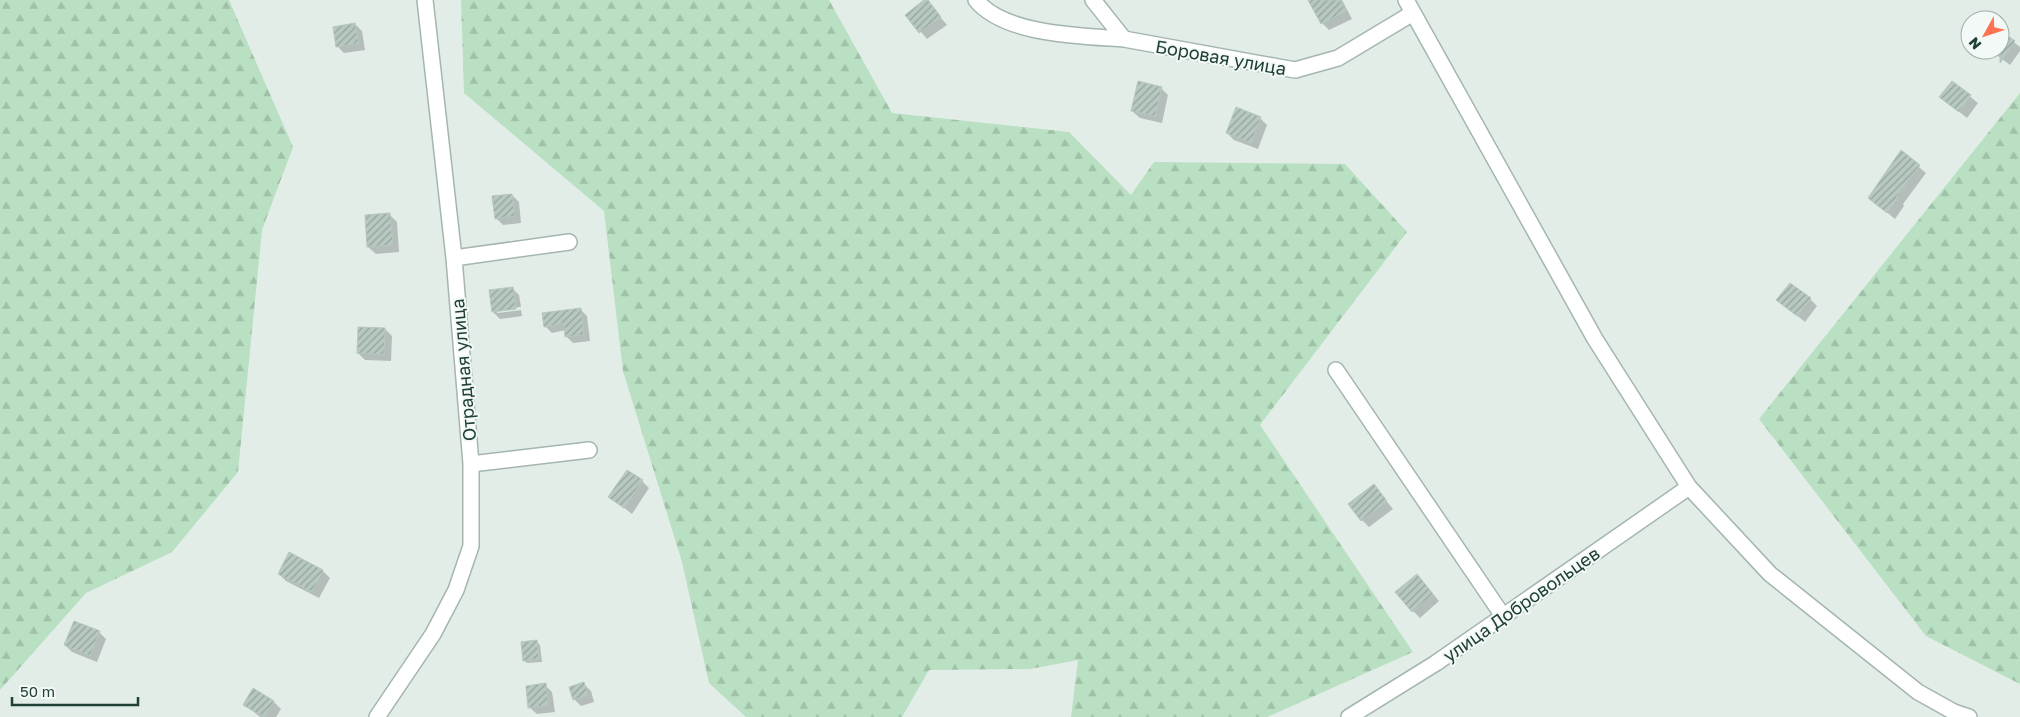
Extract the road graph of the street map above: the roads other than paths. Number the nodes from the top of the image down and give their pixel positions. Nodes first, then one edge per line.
1 (425, 0) edge
2 (976, 0) edge
3 (1093, 0) edge
4 (1410, 7) edge
5 (1124, 39) junction
6 (569, 242) dead end
7 (454, 258) junction
8 (1336, 370) dead end
9 (589, 450) dead end
10 (471, 464) junction
11 (1689, 487) junction
12 (1503, 616) junction
13 (377, 717) edge
14 (1350, 717) edge
15 (1968, 717) edge

1 - 7 street, Отрадная улица
2 - 5 street, Боровая улица
3 - 5 street
4 - 5 street, Боровая улица
4 - 11 street
6 - 7 street
7 - 10 street, Отрадная улица
8 - 12 street
9 - 10 street
10 - 13 street, Отрадная улица
11 - 12 street, улица Добровольцев
11 - 15 street
12 - 14 street, улица Добровольцев

